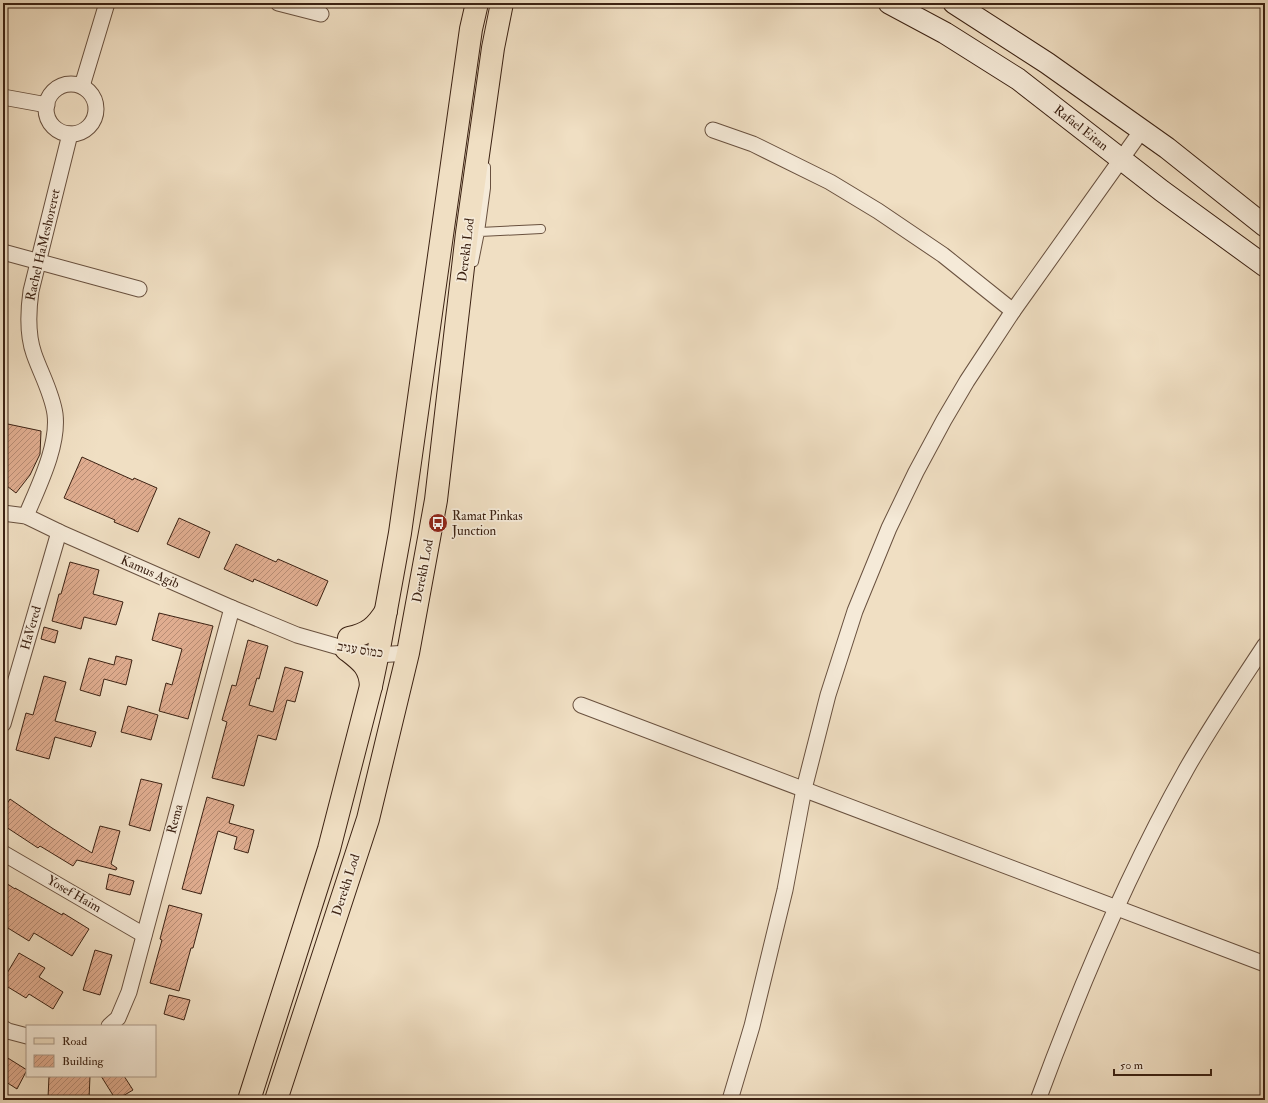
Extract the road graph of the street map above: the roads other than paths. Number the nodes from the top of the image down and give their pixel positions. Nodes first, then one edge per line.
1 (107, 3) edge
2 (278, 3) edge
3 (477, 3) edge
4 (502, 3) edge
5 (889, 3) edge
6 (954, 3) edge
7 (321, 14) dead end
8 (82, 86) junction
9 (3, 97) edge
10 (47, 105) junction
11 (484, 118) junction
12 (713, 130) dead end
13 (1142, 130) junction
14 (70, 134) junction
15 (1121, 160) junction
16 (1265, 226) edge
17 (541, 229) dead end
18 (480, 232) junction
19 (3, 252) edge
20 (38, 262) junction
21 (1265, 266) edge
22 (139, 288) dead end
23 (1013, 311) junction
24 (458, 313) junction
25 (3, 513) edge
26 (26, 516) junction
27 (59, 532) junction
28 (232, 608) junction
29 (386, 611) junction
30 (297, 635) joint
31 (347, 644) junction
32 (1265, 645) edge
33 (378, 649) junction
34 (408, 653) junction
35 (370, 686) junction
36 (581, 705) dead end
37 (3, 724) edge
38 (804, 789) junction
39 (3, 853) edge
40 (1117, 908) junction
41 (144, 935) junction
42 (1265, 964) edge
43 (110, 1025) edge
44 (3, 1028) edge
45 (26, 1036) edge
46 (249, 1100) edge
47 (276, 1100) edge
48 (730, 1100) edge
49 (1038, 1100) edge

1 - 8 street
2 - 7 street
3 - 29 main road, Derekh Lod
4 - 11 main road, Derekh Lod
5 - 15 main road, Rafael Eitan
6 - 13 main road
8 - 10 street
8 - 14 street
9 - 10 street
10 - 14 street
11 - 18 lane
11 - 24 main road, Derekh Lod
12 - 23 street
13 - 15 street
13 - 16 main road
14 - 20 street, Rachel HaMeshoreret
15 - 21 main road, Rafael Eitan
15 - 23 street
17 - 18 lane
18 - 24 lane
19 - 20 street
20 - 22 street
20 - 26 street, Rachel HaMeshoreret
23 - 38 street
24 - 34 main road, Derekh Lod
25 - 26 street, Kamus Agib
26 - 27 street, Kamus Agib
27 - 28 street, Kamus Agib
27 - 37 street, HaVered
28 - 30 street, Kamus Agib
28 - 41 street, Rema
29 - 31 main road
29 - 33 main road, Derekh Lod
30 - 31 street, כמוס עגיב
31 - 33 street, כמוס עגיב
31 - 35 main road
32 - 40 street
33 - 34 street, כמוס עגיב
33 - 35 main road, Derekh Lod
34 - 47 main road, Derekh Lod
35 - 46 main road, Derekh Lod
36 - 38 street
38 - 40 street
38 - 48 street
39 - 41 street, Yosef Haim
40 - 42 street
40 - 49 street
41 - 43 street, Rema
44 - 45 street

